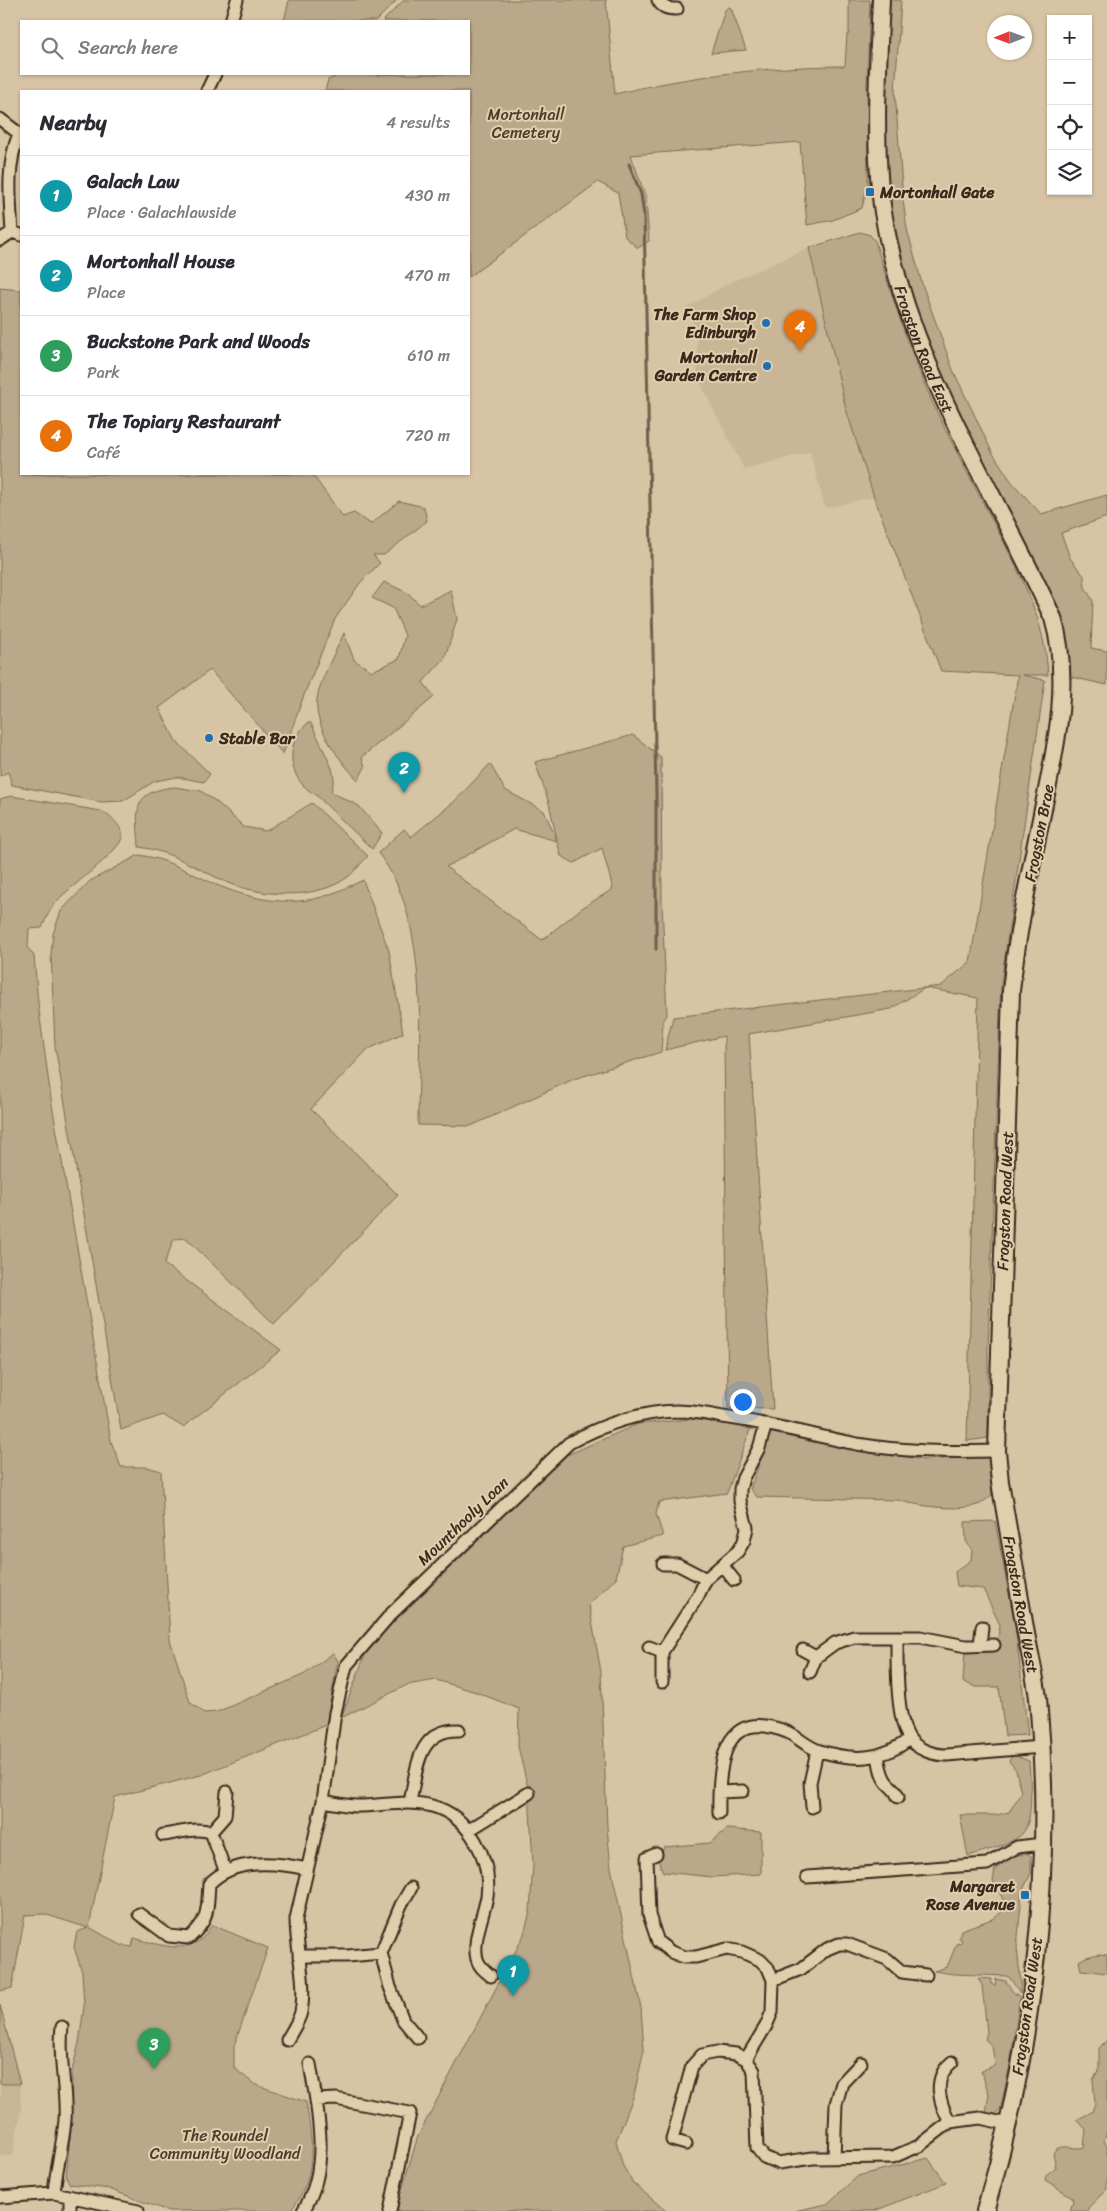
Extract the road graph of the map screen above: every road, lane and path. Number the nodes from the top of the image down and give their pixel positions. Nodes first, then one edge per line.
1 (237, 0) edge
2 (658, 0) edge
3 (881, 0) edge
4 (677, 9) dead end
5 (230, 20) edge
6 (215, 75) edge
7 (207, 90) edge
8 (0, 120) edge
9 (20, 135) edge
10 (17, 234) edge
11 (0, 240) edge
12 (1062, 675) joint
13 (1011, 992) joint
14 (766, 1424) junction
15 (997, 1451) junction
16 (663, 1564) dead end
17 (722, 1565) junction
18 (706, 1579) junction
19 (734, 1580) dead end
20 (982, 1627) dead end
21 (897, 1638) junction
22 (980, 1645) junction
23 (994, 1645) dead end
24 (649, 1646) dead end
25 (803, 1650) dead end
26 (662, 1652) junction
27 (816, 1657) junction
28 (810, 1672) dead end
29 (662, 1682) dead end
30 (459, 1730) dead end
31 (910, 1739) junction
32 (1041, 1747) junction
33 (817, 1751) junction
34 (878, 1756) junction
35 (888, 1784) junction
36 (877, 1790) dead end
37 (743, 1791) dead end
38 (227, 1792) dead end
39 (719, 1792) junction
40 (529, 1793) dead end
41 (898, 1797) dead end
42 (815, 1800) dead end
43 (323, 1801) junction
44 (410, 1802) junction
45 (719, 1813) dead end
46 (469, 1830) junction
47 (211, 1832) junction
48 (163, 1835) dead end
49 (1043, 1844) junction
50 (656, 1854) dead end
51 (307, 1869) junction
52 (225, 1870) junction
53 (807, 1877) dead end
54 (411, 1888) dead end
55 (140, 1914) dead end
56 (381, 1953) junction
57 (299, 1956) junction
58 (926, 1975) dead end
59 (491, 1976) dead end
60 (773, 1980) junction
61 (63, 2025) dead end
62 (418, 2038) dead end
63 (287, 2040) dead end
64 (746, 2059) junction
65 (861, 2062) dead end
66 (952, 2062) dead end
67 (310, 2064) dead end
68 (316, 2100) junction
69 (950, 2122) junction
70 (1008, 2124) junction
71 (686, 2144) dead end
72 (834, 2158) junction
73 (54, 2193) junction
74 (70, 2196) junction
75 (0, 2197) edge
76 (70, 2211) edge
77 (138, 2211) edge
78 (303, 2211) edge
79 (390, 2211) edge
80 (985, 2211) edge

1 - 5 street
2 - 4 street
3 - 12 main road, Frogston Road East
6 - 7 street
8 - 9 street
9 - 10 street
10 - 11 street
12 - 13 main road, Frogston Brae
13 - 15 main road, Frogston Road West
14 - 15 street, Mounthooly Loan
14 - 17 street
14 - 43 street, Mounthooly Loan
15 - 32 main road, Frogston Road West
16 - 18 street
17 - 18 street
17 - 19 street
18 - 26 street
20 - 22 street
21 - 22 street
21 - 27 street
21 - 31 street
22 - 23 street
24 - 26 street
25 - 27 street
26 - 29 street
27 - 28 street
30 - 44 street
31 - 32 street
31 - 34 street
32 - 49 main road, Frogston Road West
33 - 34 street
33 - 39 street
33 - 42 street
34 - 35 street
35 - 36 street
35 - 41 street
37 - 39 street
38 - 47 street
39 - 45 street
40 - 46 street
43 - 44 street
43 - 51 street, Mounthooly Loan
44 - 46 street
46 - 59 street
47 - 48 street
47 - 52 street
49 - 53 street
49 - 70 main road, Frogston Road West
50 - 60 street
51 - 52 street
51 - 57 street, Mounthooly Loan
52 - 55 street
54 - 56 street
56 - 57 street
56 - 62 street
57 - 63 street, Mounthooly Loan
58 - 60 street
60 - 64 street
61 - 73 street
64 - 71 street
64 - 72 street
65 - 72 street
66 - 69 street
67 - 68 street
68 - 78 street
68 - 79 street
69 - 70 street
69 - 72 street
70 - 80 main road, Frogston Road West
73 - 74 street
73 - 75 street
74 - 76 street
74 - 77 street

